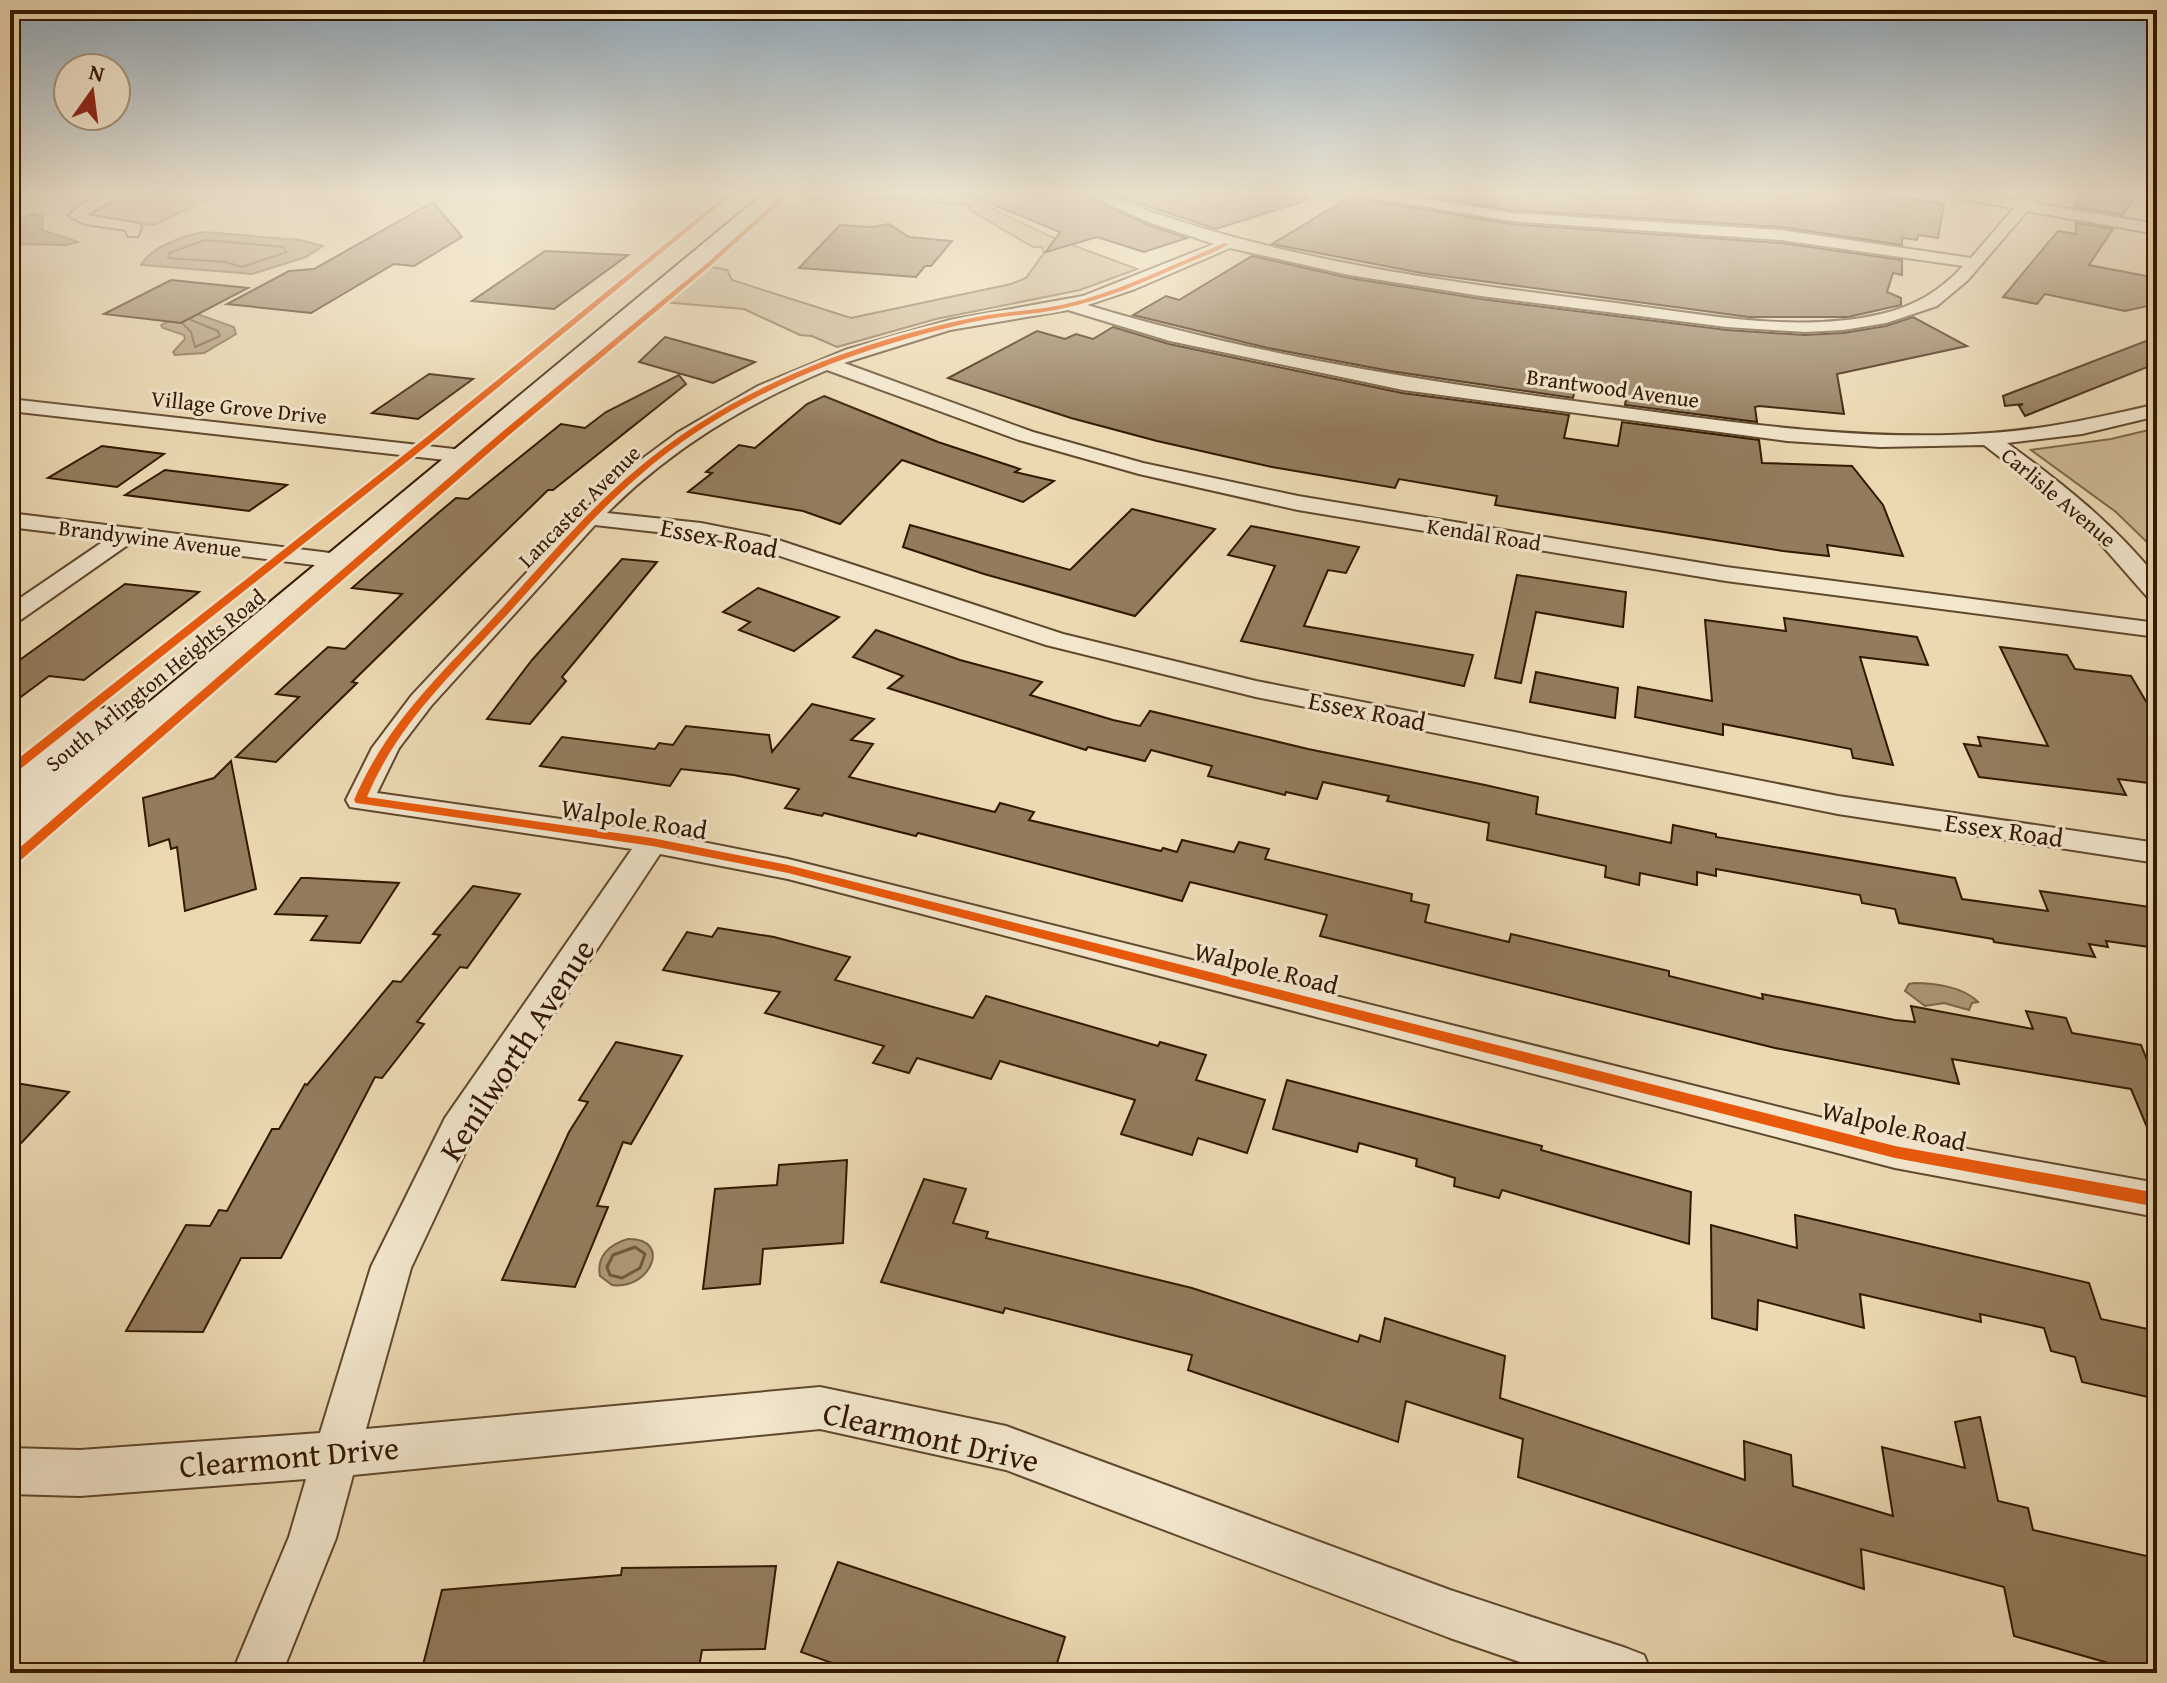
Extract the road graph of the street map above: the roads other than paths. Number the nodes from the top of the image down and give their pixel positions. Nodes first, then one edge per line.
1 (655, 273) edge
2 (676, 273) edge
3 (1160, 273) edge
4 (1361, 273) edge
5 (1964, 273) edge
6 (1068, 305) junction
7 (829, 364) junction
8 (10, 405) edge
9 (2157, 410) edge
10 (1989, 439) junction
11 (448, 454) junction
12 (591, 518) junction
13 (10, 520) edge
14 (127, 535) junction
15 (321, 559) junction
16 (2157, 594) edge
17 (10, 616) edge
18 (2157, 630) edge
19 (10, 799) edge
20 (360, 800) joint
21 (10, 841) edge
22 (652, 842) junction
23 (2157, 853) edge
24 (2157, 1200) edge
25 (337, 1453) junction
26 (10, 1471) edge
27 (257, 1673) edge
28 (1626, 1673) edge

1 - 11 main road, South Arlington Heights Road
2 - 11 main road, South Arlington Heights Road
3 - 6 street, Lancaster Avenue
4 - 5 street
6 - 7 street, Lancaster Avenue
6 - 10 street, Brantwood Avenue
7 - 12 street, Lancaster Avenue
7 - 18 street, Kendal Road
8 - 11 street, Village Grove Drive
9 - 10 street, Brantwood Avenue
10 - 16 street, Carlisle Avenue
11 - 15 main road, South Arlington Heights Road
12 - 20 street, Lancaster Avenue
12 - 23 street, Essex Road
13 - 14 street, Brandywine Avenue
14 - 15 street, Brandywine Avenue
14 - 17 street
15 - 19 main road, South Arlington Heights Road
15 - 21 main road, South Arlington Heights Road
20 - 22 street, Walpole Road
22 - 24 street, Walpole Road
22 - 25 street, Kenilworth Avenue
25 - 26 street, Clearmont Drive
25 - 27 street, Kenilworth Avenue
25 - 28 street, Clearmont Drive

